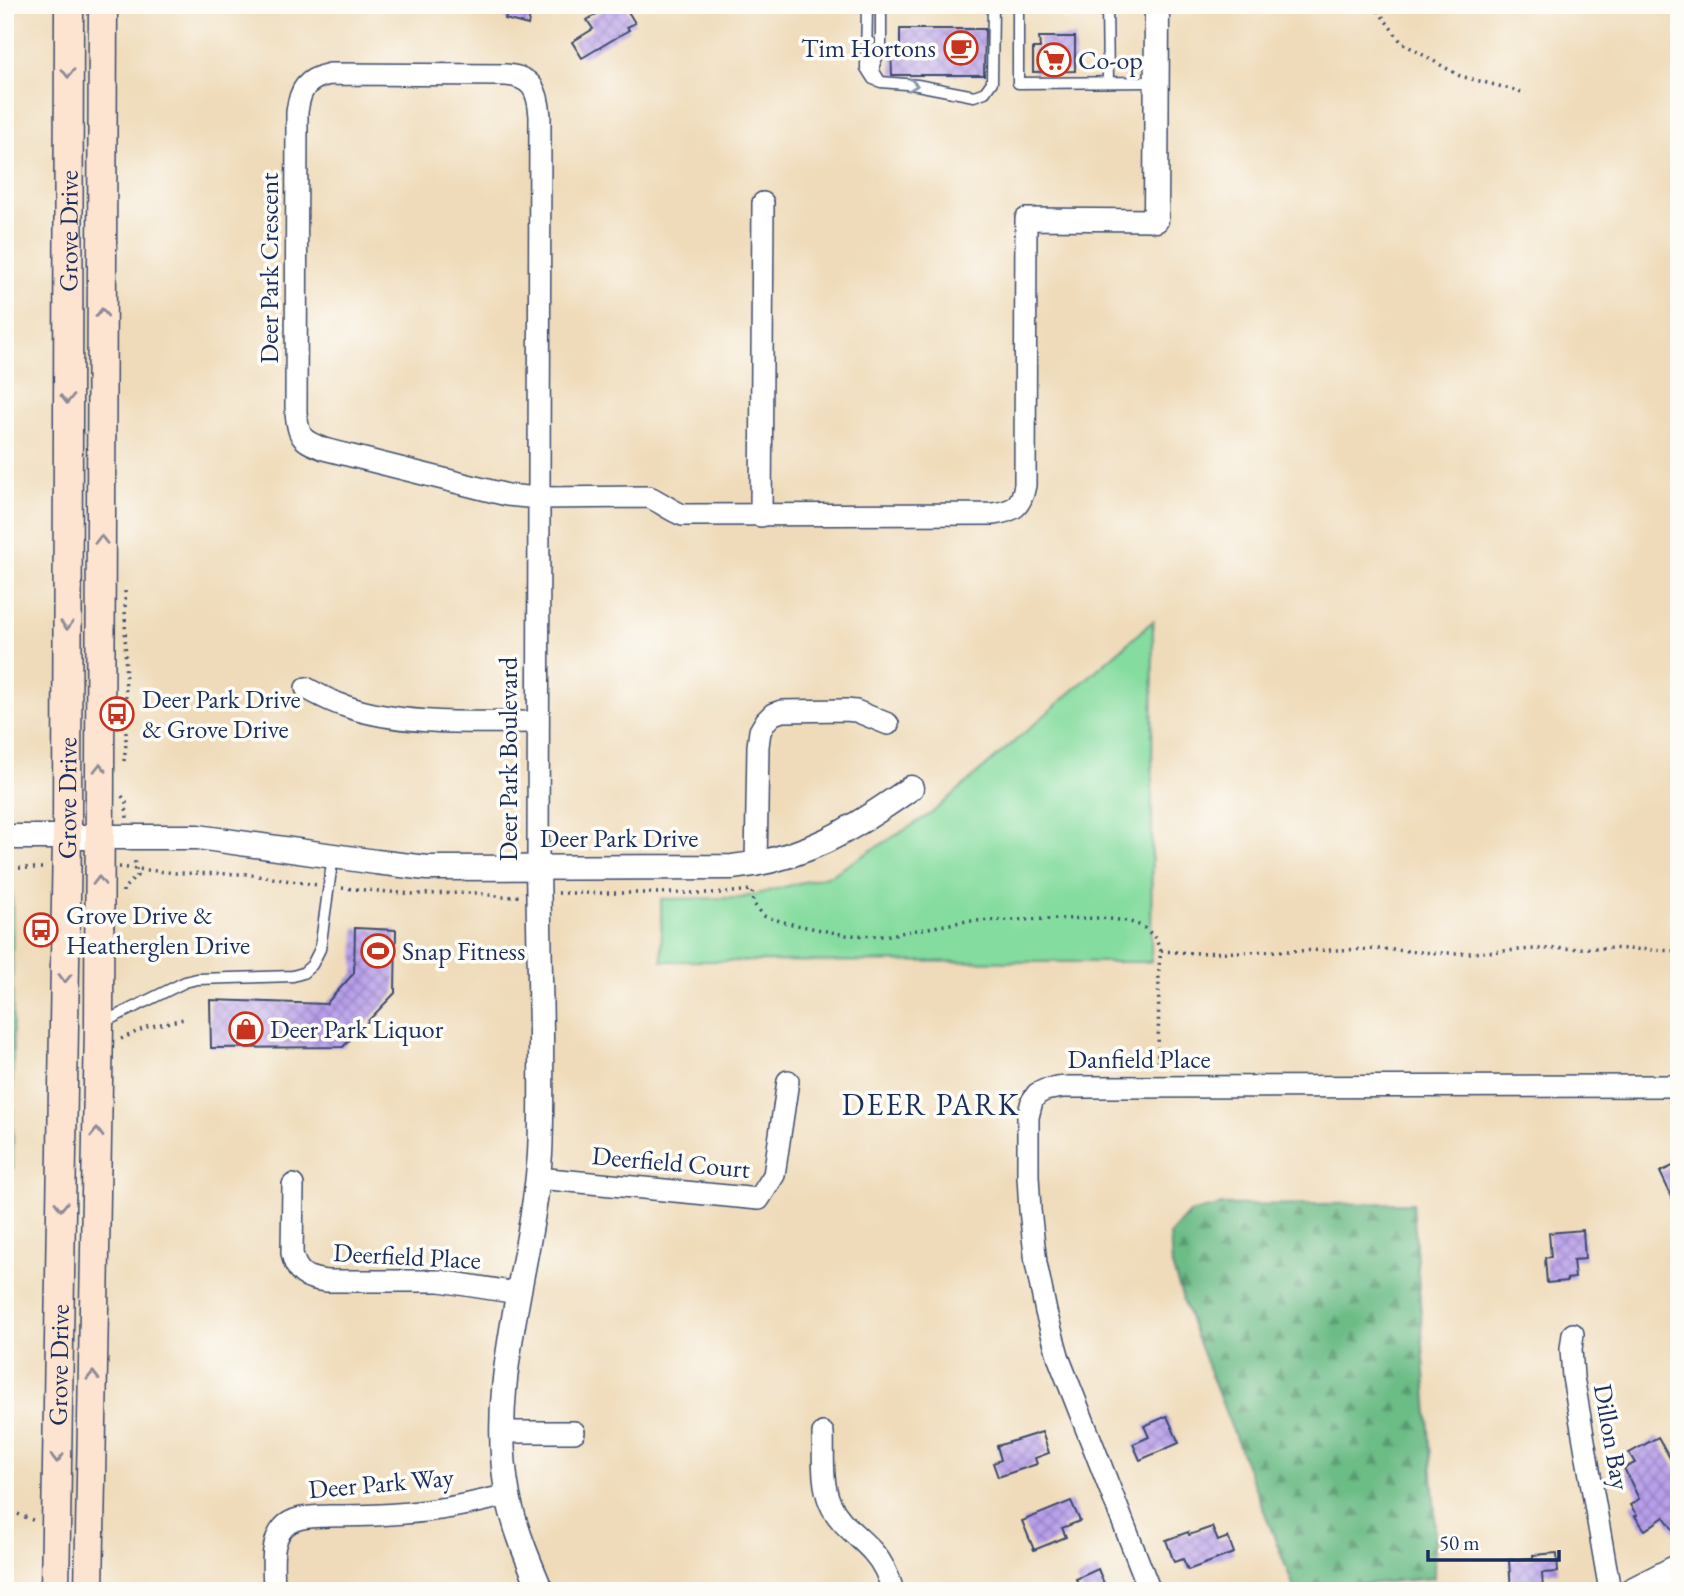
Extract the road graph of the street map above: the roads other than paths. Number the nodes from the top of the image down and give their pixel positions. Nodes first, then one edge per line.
1 (69, 5) edge
2 (103, 5) edge
3 (867, 5) edge
4 (881, 5) edge
5 (993, 5) edge
6 (1018, 5) edge
7 (1107, 5) edge
8 (1157, 5) edge
9 (881, 82) junction
10 (1108, 82) junction
11 (1157, 82) junction
12 (532, 85) joint
13 (763, 203) dead end
14 (1156, 220) joint
15 (538, 498) junction
16 (761, 516) junction
17 (306, 688) dead end
18 (537, 722) junction
19 (888, 724) dead end
20 (911, 788) dead end
21 (67, 836) junction
22 (100, 836) junction
23 (5, 837) edge
24 (333, 856) junction
25 (756, 865) junction
26 (538, 868) junction
27 (110, 1032) junction
28 (788, 1081) dead end
29 (1679, 1086) edge
30 (538, 1178) junction
31 (293, 1185) dead end
32 (519, 1293) junction
33 (1573, 1334) dead end
34 (503, 1432) junction
35 (574, 1432) dead end
36 (823, 1433) dead end
37 (508, 1495) junction
38 (1679, 1566) edge
39 (55, 1591) edge
40 (89, 1591) edge
41 (274, 1591) edge
42 (541, 1591) edge
43 (893, 1591) edge
44 (1150, 1591) edge
45 (1610, 1591) edge
46 (1630, 1591) edge

1 -> 21 main road, Grove Drive
22 -> 2 main road, Grove Drive
3 - 9 lane
4 - 9 lane
9 -> 5 lane
6 - 10 lane
7 - 10 lane
8 - 11 street
10 - 11 lane
11 - 14 street
12 - 15 street, Deer Park Boulevard
12 - 15 street, Deer Park Crescent
13 - 16 street
14 - 16 street, Deer Park Crescent
15 - 16 street, Deer Park Crescent
15 - 18 street, Deer Park Boulevard
17 - 18 street
18 - 26 street, Deer Park Boulevard
19 - 25 street
20 - 25 street, Deer Park Drive
21 - 22 street, Deer Park Drive
21 - 23 street, Deer Park Drive
21 -> 39 main road, Grove Drive
22 - 24 street, Deer Park Drive
27 -> 22 main road, Grove Drive
24 - 26 street, Deer Park Drive
24 - 27 lane
25 - 26 street, Deer Park Drive
26 - 30 street, Deer Park Boulevard
40 -> 27 main road, Grove Drive
28 - 30 street, Deerfield Court
29 - 44 street, Danfield Place
30 - 32 street, Deer Park Boulevard
31 - 32 street, Deerfield Place
32 - 34 street, Deer Park Boulevard
33 - 45 street, Dillon Bay
34 - 35 street
34 - 37 street, Deer Park Boulevard
36 - 43 street
37 - 41 street, Deer Park Way
37 - 42 street, Deer Park Boulevard
38 - 46 street

